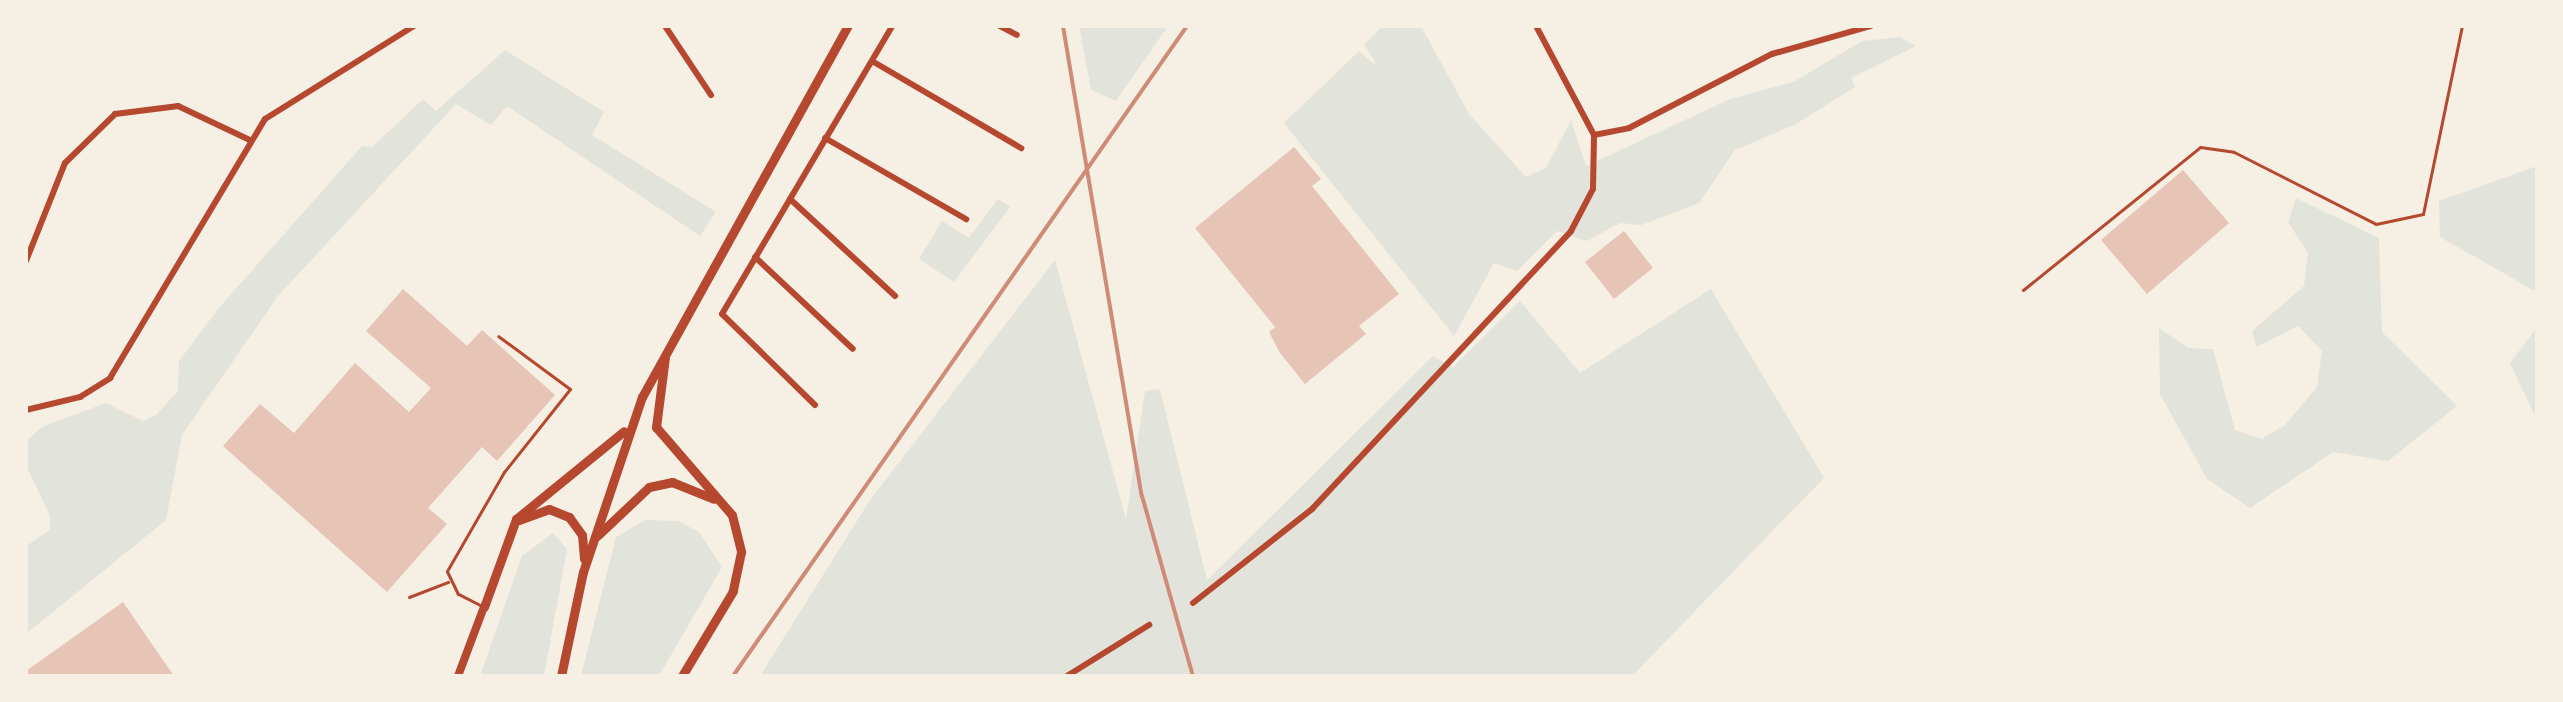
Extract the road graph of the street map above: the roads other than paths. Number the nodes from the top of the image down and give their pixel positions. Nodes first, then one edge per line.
1 (414, 26) edge
2 (665, 26) edge
3 (848, 26) edge
4 (892, 26) edge
5 (1000, 26) edge
6 (1536, 26) edge
7 (1871, 26) edge
8 (2462, 26) edge
9 (1017, 35) dead end
10 (872, 61) junction
11 (711, 95) dead end
12 (1594, 135) junction
13 (825, 138) junction
14 (250, 140) junction
15 (1021, 148) dead end
16 (790, 199) junction
17 (966, 219) dead end
18 (755, 257) junction
19 (26, 261) edge
20 (2023, 290) dead end
21 (895, 296) dead end
22 (498, 336) dead end
23 (669, 338) junction
24 (853, 349) dead end
25 (815, 405) dead end
26 (26, 410) edge
27 (631, 422) junction
28 (723, 503) junction
29 (509, 531) junction
30 (591, 545) junction
31 (583, 572) junction
32 (448, 582) junction
33 (409, 597) dead end
34 (1193, 603) dead end
35 (484, 607) junction
36 (1149, 625) dead end
37 (458, 676) edge
38 (561, 676) edge
39 (682, 676) edge
40 (1067, 676) edge

1 - 14 street
2 - 11 street
3 - 23 main road
4 - 10 street
5 - 9 street
6 - 12 street
7 - 12 street
8 - 20 lane
10 - 13 street
10 - 15 street
12 - 34 street
13 - 16 street
13 - 17 street
14 - 19 street
14 - 26 street
16 - 18 street
16 - 21 street
18 - 24 street
18 - 25 street
22 - 32 lane
23 - 27 main road
23 - 28 main road
27 - 29 main road
27 - 30 main road
28 - 30 main road
28 - 39 main road
29 - 31 main road
29 - 35 main road
30 - 31 main road
31 - 38 main road
32 - 33 lane
32 - 35 lane
35 - 37 street
36 - 40 street

